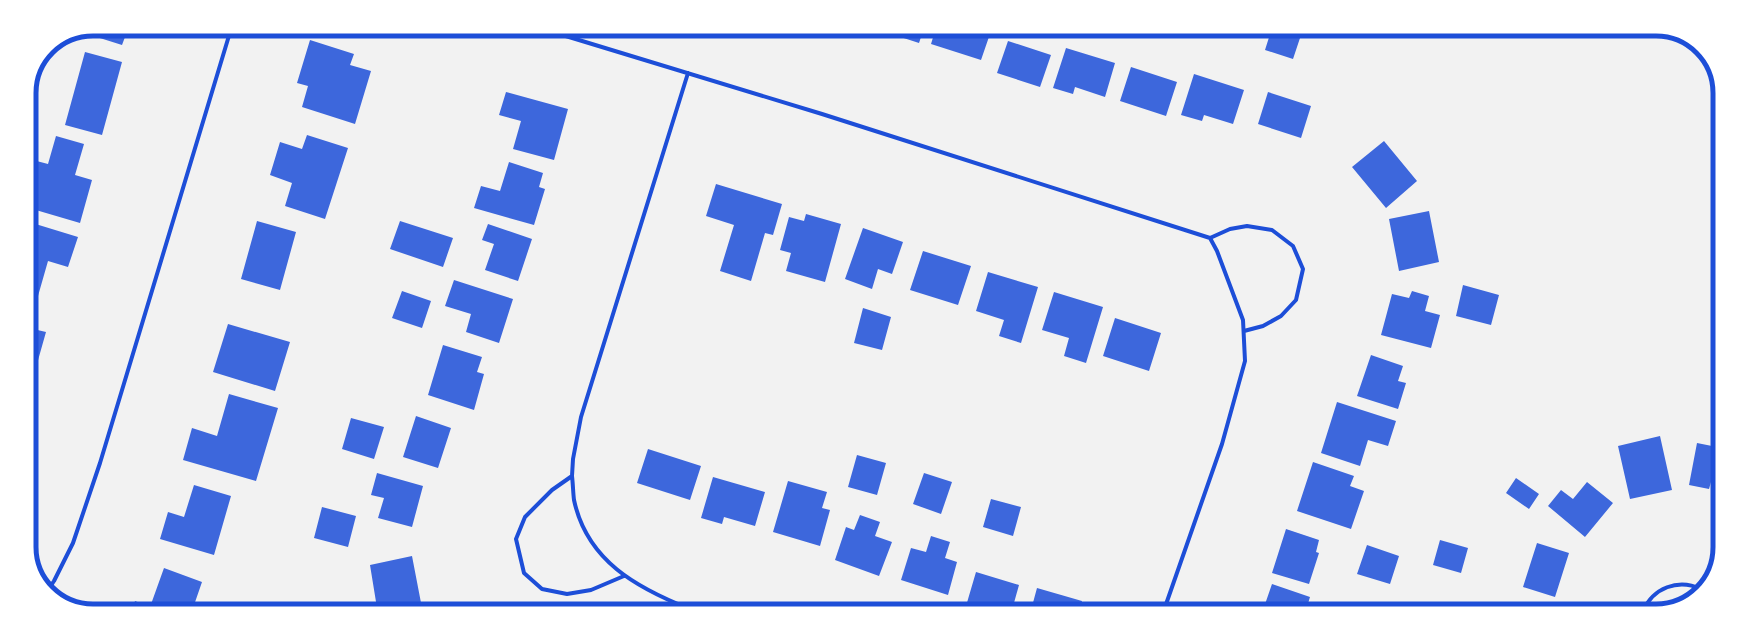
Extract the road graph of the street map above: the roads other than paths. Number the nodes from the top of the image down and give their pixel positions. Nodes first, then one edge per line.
1 (229, 36) edge
2 (566, 36) edge
3 (688, 73) junction
4 (1210, 238) junction
5 (1244, 331) junction
6 (572, 476) junction
7 (624, 576) junction
8 (51, 585) edge
9 (1696, 587) edge
10 (678, 604) edge
11 (1166, 604) edge
12 (1646, 604) edge

1 - 8 street
2 - 3 street
3 - 4 street
3 - 6 street
4 - 5 street
4 - 5 street
5 - 11 street
6 - 7 street
6 - 7 street
7 - 10 street
9 - 12 street

